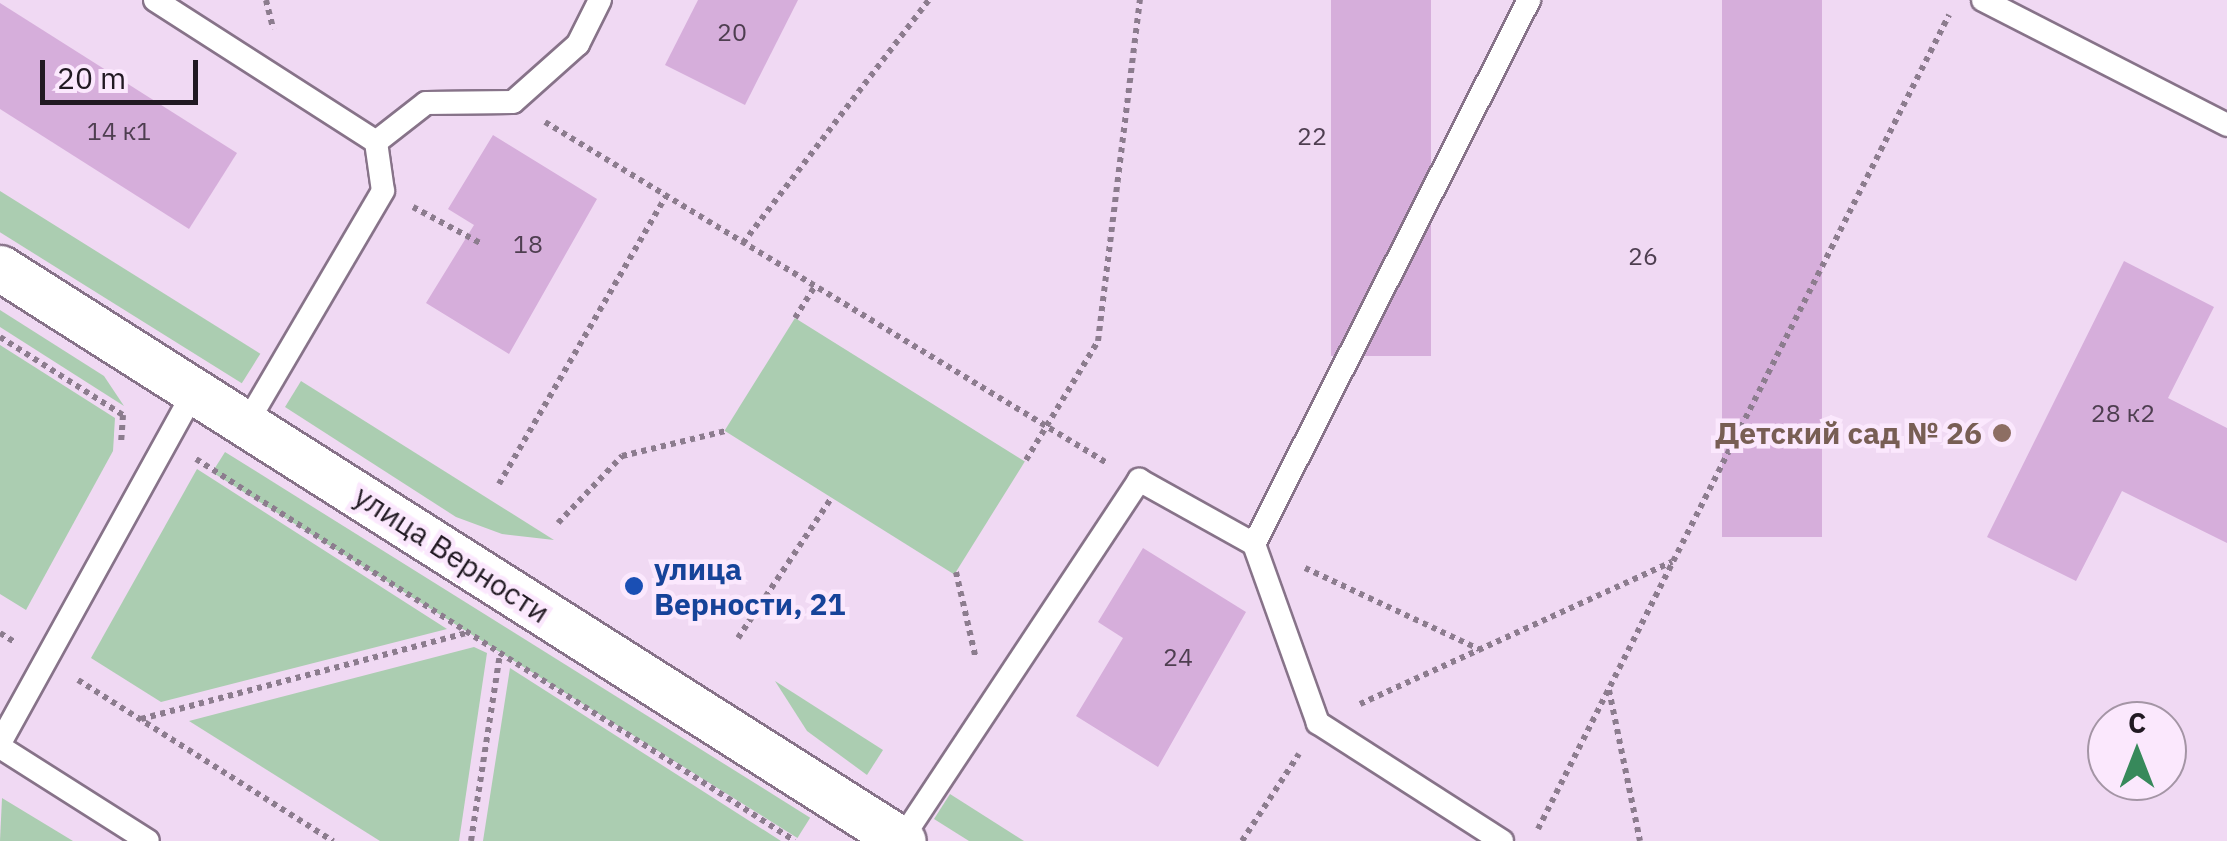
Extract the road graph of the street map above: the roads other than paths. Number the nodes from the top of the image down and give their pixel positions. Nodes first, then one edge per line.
1 (155, 0) edge
2 (600, 0) edge
3 (1529, 0) edge
4 (1983, 0) edge
5 (2227, 126) edge
6 (376, 142) junction
7 (0, 268) edge
8 (194, 391) junction
9 (247, 424) junction
10 (1254, 544) junction
11 (0, 745) edge
12 (902, 840) edge
13 (148, 841) edge
14 (1502, 841) edge

1 - 6 lane
2 - 6 lane
3 - 10 lane
4 - 5 lane
6 - 9 lane
7 - 8 street, улица Верности
8 - 9 street, улица Верности
8 - 11 lane
9 - 12 street, улица Верности
10 - 12 lane
10 - 14 lane
11 - 13 lane

